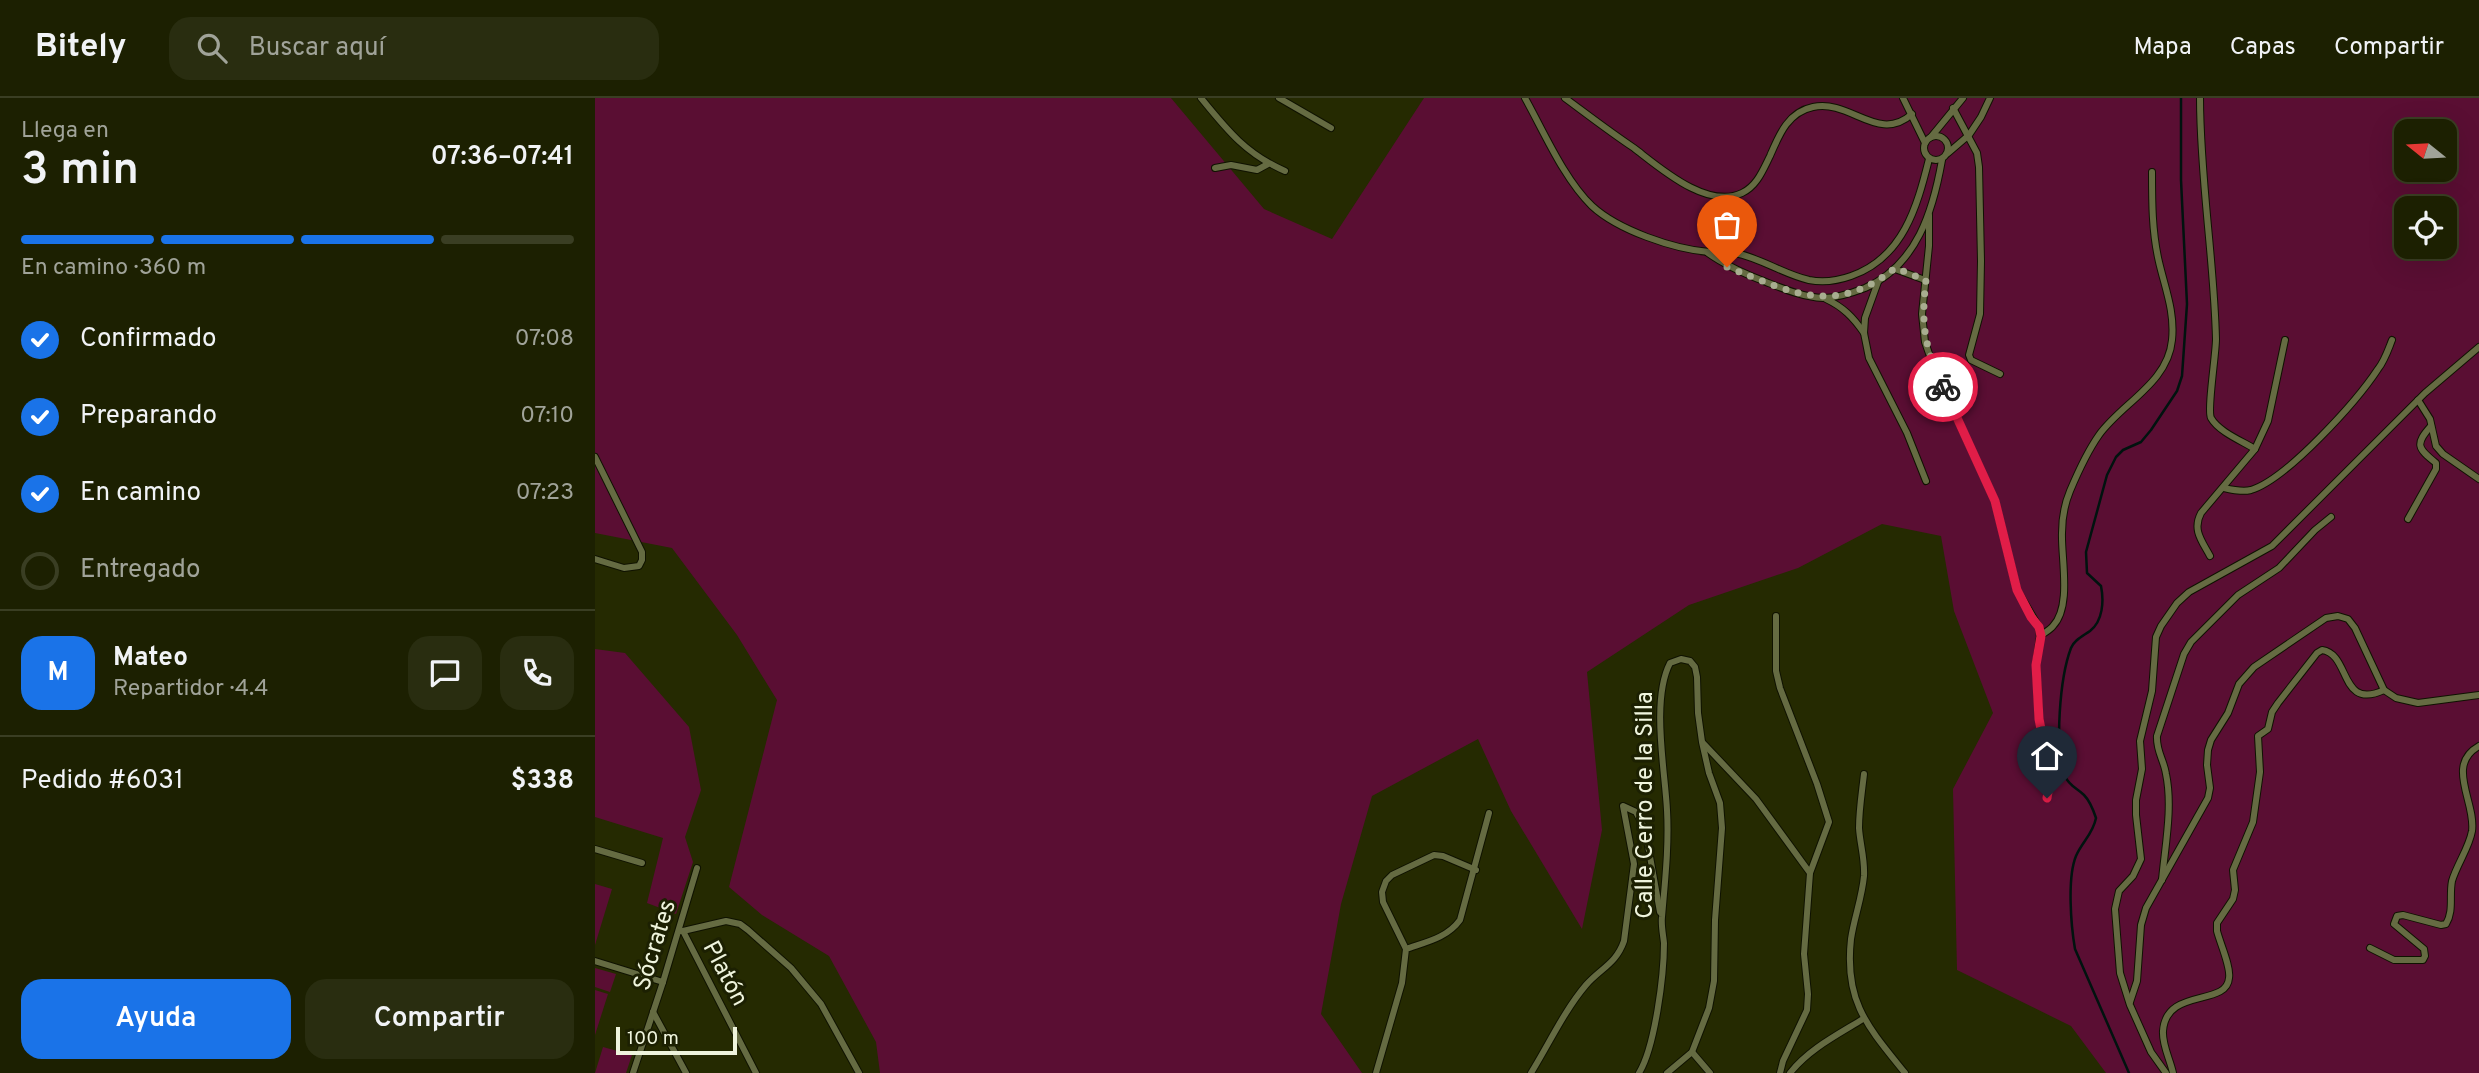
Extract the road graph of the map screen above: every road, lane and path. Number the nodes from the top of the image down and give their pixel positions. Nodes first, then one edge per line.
1 (1201, 98) edge
2 (1279, 98) edge
3 (1524, 98) edge
4 (1565, 98) edge
5 (1903, 98) edge
6 (1963, 98) edge
7 (2200, 98) edge
8 (1988, 99) edge
9 (1953, 108) junction
10 (1912, 114) junction
11 (1331, 128) dead end
12 (1969, 135) junction
13 (1931, 137) junction
14 (1925, 143) junction
15 (1948, 153) junction
16 (1929, 159) junction
17 (1942, 160) junction
18 (1268, 164) junction
19 (1215, 168) dead end
20 (1285, 171) dead end
21 (2151, 172) dead end
22 (1929, 215) junction
23 (1706, 252) junction
24 (1758, 260) junction
25 (1895, 268) junction
26 (1790, 275) junction
27 (1751, 276) junction
28 (1926, 280) junction
29 (1878, 282) junction
30 (1784, 289) junction
31 (1824, 298) junction
32 (1864, 333) junction
33 (2285, 340) dead end
34 (2392, 340) dead end
35 (2479, 346) edge
36 (2000, 374) dead end
37 (2418, 400) junction
38 (2431, 426) junction
39 (2255, 449) junction
40 (595, 457) edge
41 (2479, 479) edge
42 (1926, 481) dead end
43 (2224, 488) junction
44 (2331, 517) dead end
45 (2409, 519) dead end
46 (2210, 556) dead end
47 (595, 559) edge
48 (1776, 616) dead end
49 (2041, 636) junction
50 (2384, 690) junction
51 (2479, 695) edge
52 (1702, 742) junction
53 (2479, 746) edge
54 (1864, 775) dead end
55 (2047, 798) dead end
56 (1489, 813) dead end
57 (595, 849) edge
58 (642, 863) dead end
59 (697, 867) dead end
60 (1475, 870) junction
61 (1810, 873) junction
62 (2162, 882) junction
63 (1662, 920) junction
64 (681, 931) junction
65 (2370, 948) dead end
66 (1406, 949) junction
67 (595, 961) edge
68 (663, 982) junction
69 (2130, 1004) junction
70 (653, 1012) junction
71 (1863, 1019) junction
72 (1692, 1052) junction
73 (633, 1073) edge
74 (686, 1073) edge
75 (756, 1073) edge
76 (859, 1073) edge
77 (1376, 1073) edge
78 (1531, 1073) edge
79 (1639, 1073) edge
80 (1667, 1073) edge
81 (1710, 1073) edge
82 (1780, 1073) edge
83 (1790, 1073) edge
84 (1905, 1073) edge
85 (2166, 1073) edge
86 (2173, 1073) edge

1 - 18 street
2 - 11 street
3 - 23 street
4 - 10 street
5 - 10 street
6 - 9 street
7 - 39 street
8 - 12 street
9 - 12 street
9 - 13 street
10 - 14 street
12 - 15 street
12 - 36 street
13 - 14 street
13 - 15 street
14 - 16 street
15 - 17 street
16 - 17 street
16 - 26 street
17 - 22 street
18 - 19 street
18 - 20 street
21 - 49 street
22 - 25 street
22 - 28 street
23 - 24 street
23 - 27 street
24 - 26 street
24 - 27 street
25 - 28 street
25 - 29 street
26 - 30 street
27 - 30 street
28 - 49 street
29 - 31 street
29 - 32 street
30 - 31 street
31 - 32 street
32 - 42 street
33 - 39 street
34 - 43 street
35 - 37 street
37 - 38 street
37 - 69 street
38 - 41 street
38 - 45 street
39 - 43 street
40 - 47 street
43 - 46 street
44 - 62 street
48 - 61 street
49 - 55 street
50 - 51 street
50 - 62 street
50 - 86 street
52 - 61 street
52 - 63 street, Calle Cerro de la Silla
52 - 72 street, Calle Cerro de la Silla
53 - 65 street
54 - 71 street
56 - 60 street
57 - 58 street
59 - 64 street, Sócrates
60 - 66 street
60 - 66 street
61 - 82 street
62 - 69 street
63 - 78 street
63 - 79 street, Calle Cerro de la Silla
64 - 68 street, Sócrates
64 - 75 street, Platón
64 - 76 street
66 - 77 street
67 - 68 street
68 - 70 street, Sócrates
69 - 85 street
70 - 73 street, Sócrates
70 - 74 street
71 - 83 street
71 - 84 street
72 - 80 street
72 - 81 street

